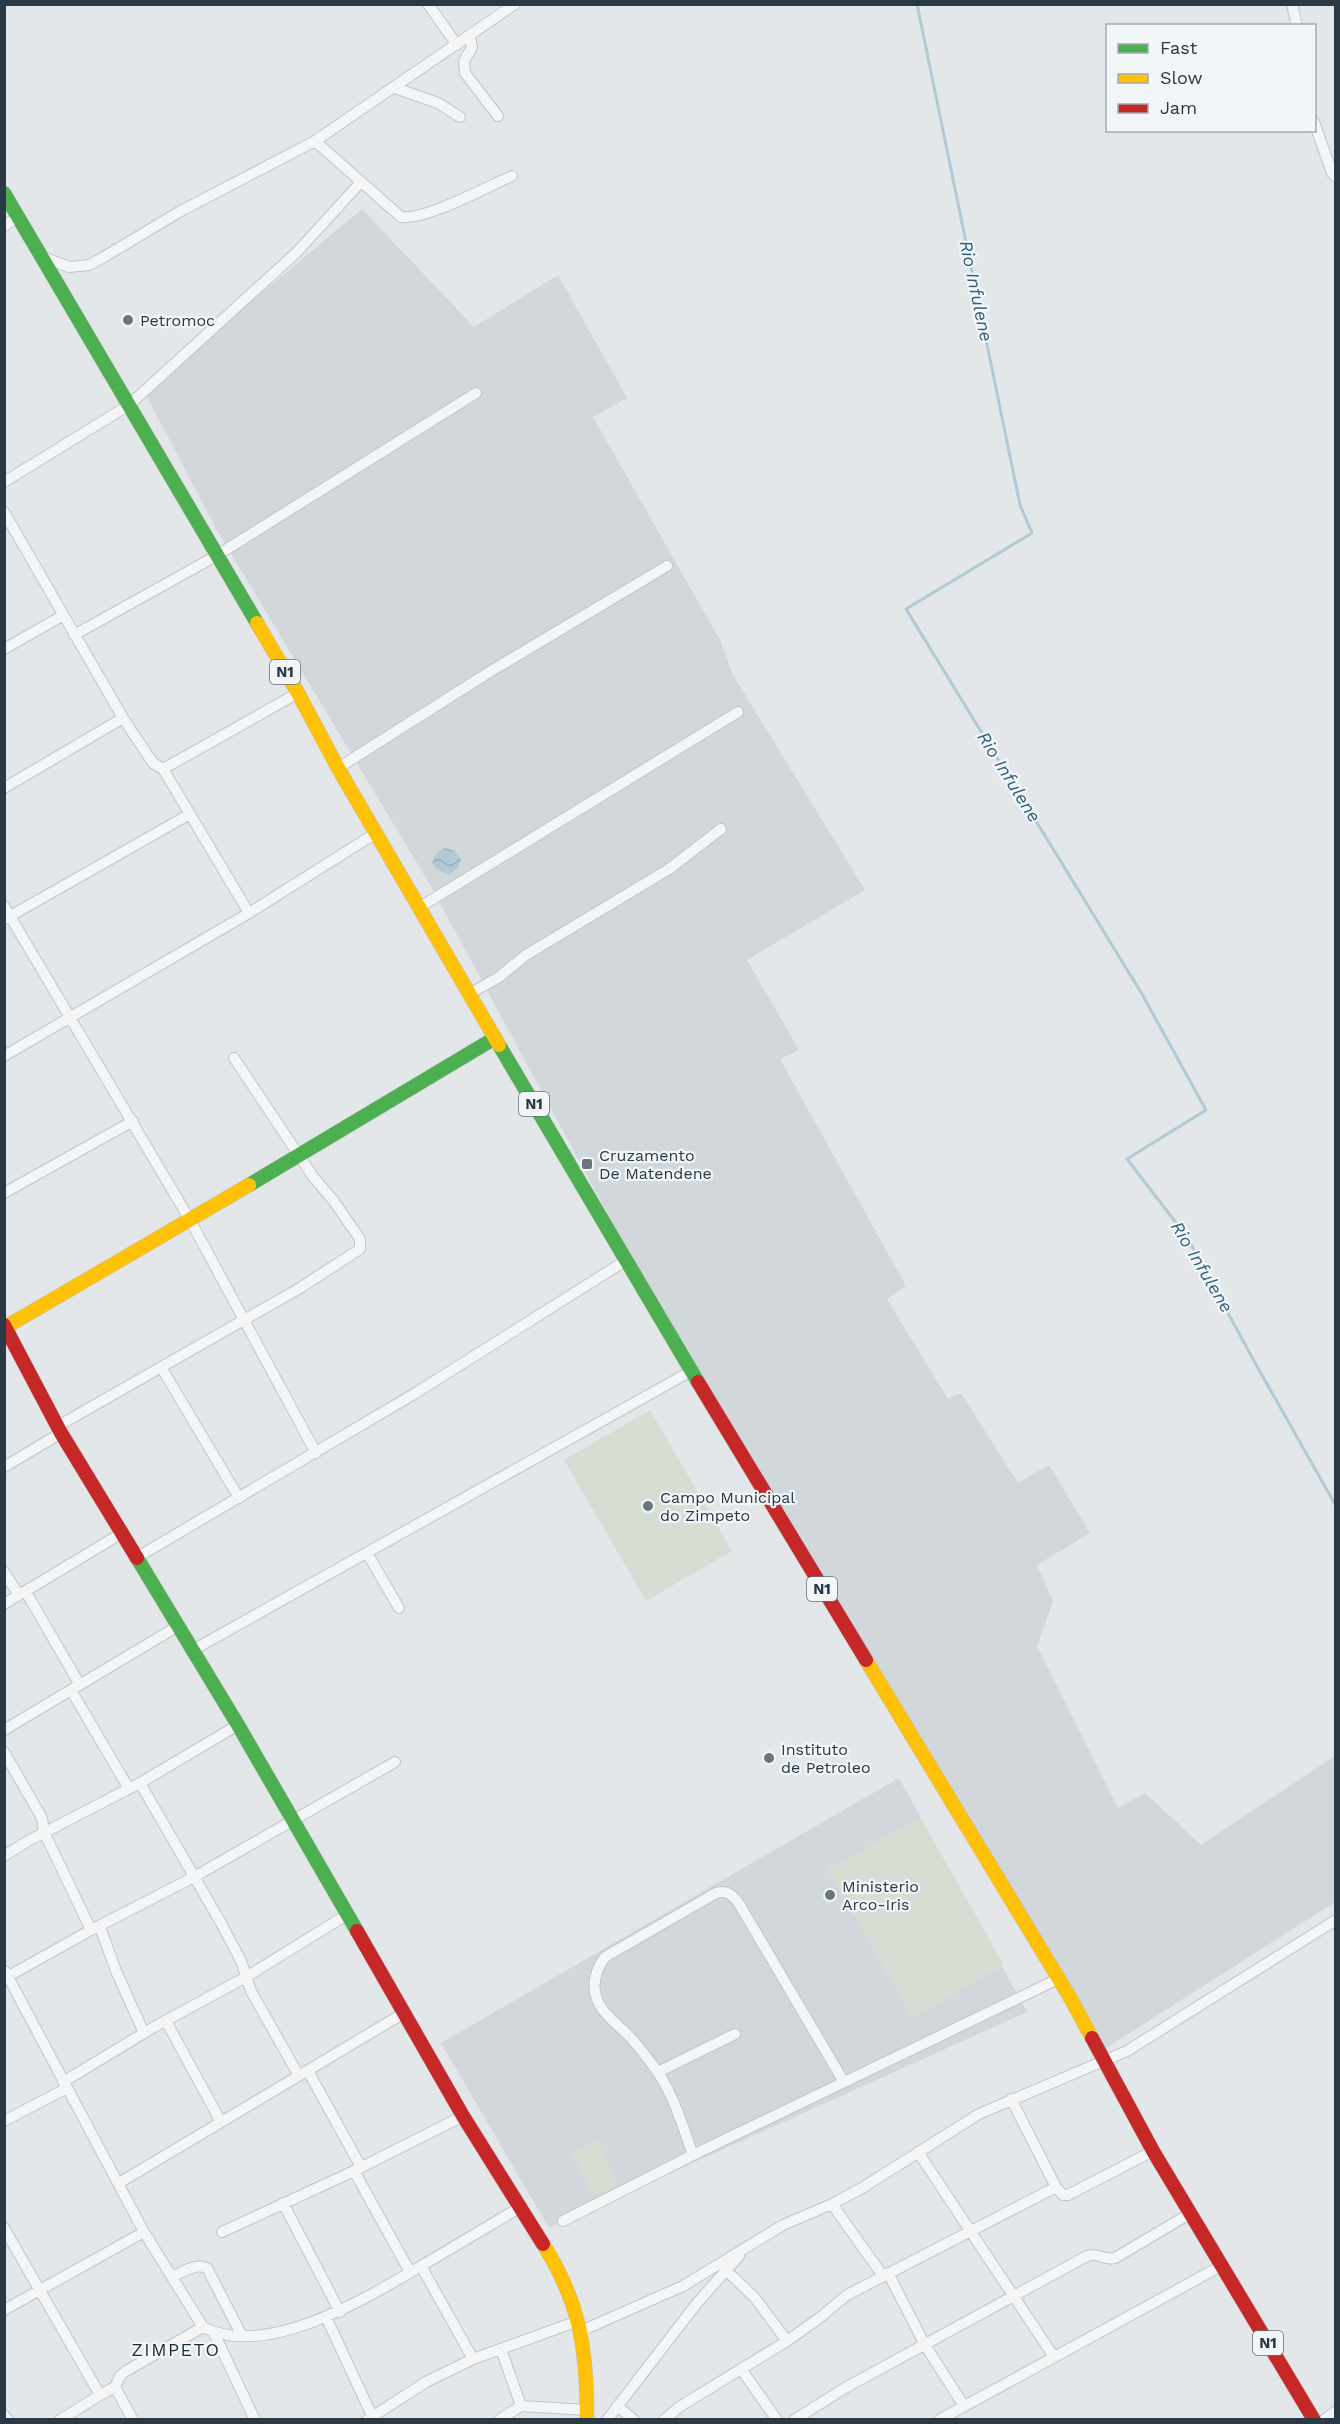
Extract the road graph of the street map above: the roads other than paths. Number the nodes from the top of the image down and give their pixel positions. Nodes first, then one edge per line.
1 (428, 4) edge
2 (515, 4) edge
3 (1292, 4) edge
4 (1297, 24) edge
5 (470, 37) junction
6 (457, 45) junction
7 (395, 88) junction
8 (498, 116) dead end
9 (460, 117) dead end
10 (1316, 127) edge
11 (315, 141) junction
12 (1334, 173) edge
13 (512, 176) dead end
14 (361, 182) junction
15 (4, 193) edge
16 (18, 217) junction
17 (4, 226) edge
18 (40, 256) junction
19 (476, 393) dead end
20 (129, 405) junction
21 (4, 482) edge
22 (4, 512) edge
23 (216, 556) junction
24 (667, 567) dead end
25 (62, 616) junction
26 (74, 635) junction
27 (4, 649) edge
28 (298, 693) junction
29 (738, 712) dead end
30 (123, 718) junction
31 (338, 768) junction
32 (163, 770) junction
33 (4, 788) edge
34 (190, 814) junction
35 (721, 829) dead end
36 (376, 833) junction
37 (420, 907) junction
38 (249, 913) junction
39 (6, 914) edge
40 (471, 993) junction
41 (70, 1018) junction
42 (495, 1038) junction
43 (4, 1056) edge
44 (234, 1058) dead end
45 (133, 1121) junction
46 (300, 1155) junction
47 (4, 1193) edge
48 (190, 1220) junction
49 (625, 1261) junction
50 (243, 1320) junction
51 (5, 1326) edge
52 (161, 1367) junction
53 (693, 1370) junction
54 (60, 1430) junction
55 (316, 1453) junction
56 (4, 1467) edge
57 (239, 1498) junction
58 (122, 1533) junction
59 (367, 1553) junction
60 (136, 1558) junction
61 (4, 1572) edge
62 (22, 1593) junction
63 (4, 1604) edge
64 (399, 1608) dead end
65 (178, 1626) junction
66 (193, 1650) junction
67 (75, 1688) junction
68 (238, 1725) junction
69 (4, 1730) edge
70 (4, 1752) edge
71 (394, 1762) dead end
72 (140, 1783) junction
73 (129, 1789) junction
74 (294, 1821) junction
75 (44, 1832) junction
76 (4, 1856) edge
77 (194, 1877) junction
78 (348, 1914) junction
79 (1335, 1920) edge
80 (96, 1928) junction
81 (6, 1974) edge
82 (246, 1977) junction
83 (1058, 1979) junction
84 (404, 2013) junction
85 (166, 2021) junction
86 (144, 2033) junction
87 (735, 2034) dead end
88 (1105, 2061) junction
89 (658, 2072) junction
90 (304, 2074) junction
91 (844, 2082) junction
92 (65, 2085) junction
93 (1011, 2099) junction
94 (463, 2116) junction
95 (4, 2121) edge
96 (221, 2122) junction
97 (1154, 2151) junction
98 (918, 2152) junction
99 (693, 2156) junction
100 (358, 2169) junction
101 (119, 2183) junction
102 (1056, 2187) junction
103 (283, 2204) junction
104 (832, 2204) junction
105 (519, 2208) junction
106 (1191, 2213) junction
107 (563, 2221) dead end
108 (4, 2228) edge
109 (969, 2231) junction
110 (144, 2232) junction
111 (222, 2232) dead end
112 (743, 2251) junction
113 (421, 2266) junction
114 (1221, 2266) junction
115 (727, 2271) junction
116 (410, 2272) junction
117 (885, 2274) junction
118 (172, 2277) junction
119 (41, 2290) junction
120 (1013, 2297) junction
121 (4, 2310) edge
122 (340, 2312) junction
123 (326, 2317) junction
124 (580, 2326) junction
125 (203, 2327) junction
126 (214, 2333) junction
127 (242, 2336) junction
128 (787, 2341) junction
129 (925, 2345) junction
130 (501, 2349) junction
131 (1054, 2356) junction
132 (473, 2359) junction
133 (741, 2369) junction
134 (115, 2387) junction
135 (100, 2395) junction
136 (521, 2406) junction
137 (617, 2406) junction
138 (964, 2406) junction
139 (1335, 2411) edge
140 (4, 2415) edge
141 (587, 2415) edge
142 (371, 2418) edge
143 (8, 2420) edge
144 (60, 2420) edge
145 (133, 2420) edge
146 (255, 2420) edge
147 (499, 2420) edge
148 (607, 2420) edge
149 (634, 2420) edge
150 (664, 2420) edge
151 (777, 2420) edge
152 (794, 2420) edge
153 (939, 2420) edge
154 (1314, 2420) edge
155 (1324, 2420) edge

1 - 6 street
2 - 5 street
3 - 4 street
5 - 6 street
5 - 8 street
6 - 7 street
7 - 9 street
7 - 11 street
10 - 12 street
11 - 14 street
11 - 18 street
13 - 14 street
14 - 20 street
15 - 16 main road, N1
16 - 17 street
16 - 18 main road, N1
18 - 20 main road, N1
19 - 23 street
20 - 21 street
20 - 23 main road, N1
22 - 25 street
23 - 26 street
23 - 28 main road, N1
24 - 31 street
25 - 26 street
25 - 27 street
26 - 30 street
28 - 31 main road, N1
28 - 32 street
29 - 37 street
30 - 32 street
30 - 33 street
31 - 36 main road, N1
32 - 34 street
34 - 38 street
34 - 39 street
35 - 40 street
36 - 37 main road, N1
36 - 38 street
37 - 40 main road, N1
38 - 41 street
39 - 41 street
40 - 42 main road, N1
41 - 43 street
41 - 45 street
42 - 46 main road
42 - 49 main road, N1
44 - 46 street
45 - 47 street
45 - 48 street
46 - 48 main road
46 - 50 street
48 - 50 street
48 - 51 main road
49 - 53 main road, N1
49 - 55 street
50 - 52 street
50 - 55 street
51 - 54 main road
52 - 54 street
52 - 57 street
53 - 59 street
53 - 83 main road, N1
54 - 56 street
54 - 58 main road
55 - 57 street
57 - 60 street
58 - 60 main road
58 - 62 street
59 - 64 street
59 - 66 street
60 - 65 main road
61 - 62 street
62 - 63 street
62 - 67 street
65 - 66 main road
65 - 67 street
66 - 68 main road
67 - 69 street
67 - 73 street
68 - 72 street
68 - 74 main road
70 - 75 street
71 - 74 street
72 - 73 street
72 - 77 street
73 - 75 street
74 - 77 street
74 - 78 main road
75 - 76 street
75 - 80 street
77 - 80 street
77 - 82 street
78 - 82 street
78 - 84 main road
79 - 88 street
80 - 81 street
80 - 86 street
81 - 92 street
82 - 85 street
82 - 90 street
83 - 88 main road, N1
83 - 91 street
84 - 90 street
84 - 94 main road
85 - 86 street
85 - 96 street
86 - 92 street
87 - 89 street
88 - 93 street
88 - 97 main road, N1
89 - 91 street
89 - 99 street
90 - 96 street
90 - 100 street
91 - 99 street
92 - 95 street
92 - 101 street
93 - 98 street
93 - 102 street
94 - 100 street
94 - 105 main road
96 - 101 street
97 - 102 street
97 - 106 main road, N1
98 - 104 street
98 - 109 street
99 - 107 street
100 - 103 street
100 - 116 street
101 - 110 street
102 - 109 street
103 - 111 street
103 - 122 street
104 - 112 street
104 - 117 street
105 - 113 street
105 - 124 main road
106 - 114 main road, N1
106 - 120 street
108 - 119 street
109 - 117 street
109 - 120 street
110 - 118 street
110 - 119 street
112 - 115 street
112 - 124 street
113 - 116 street
113 - 132 street
114 - 131 street
114 - 154 main road, N1
115 - 128 street
115 - 137 street
116 - 122 street
117 - 128 street
117 - 129 street
118 - 125 street
118 - 127 street
119 - 121 street
119 - 135 street
120 - 129 street
120 - 131 street
122 - 123 street
123 - 127 street
123 - 142 street
124 - 130 street
124 - 141 main road
125 - 126 street
125 - 134 street
126 - 127 street
126 - 146 street
128 - 133 street
129 - 138 street
129 - 152 street
130 - 132 street
130 - 136 street
131 - 138 street
132 - 142 street
133 - 150 street
133 - 151 street
134 - 135 street
134 - 145 street
135 - 144 street
136 - 141 street
136 - 147 street
137 - 148 street
137 - 149 street
138 - 153 street
139 - 155 street
140 - 143 street

